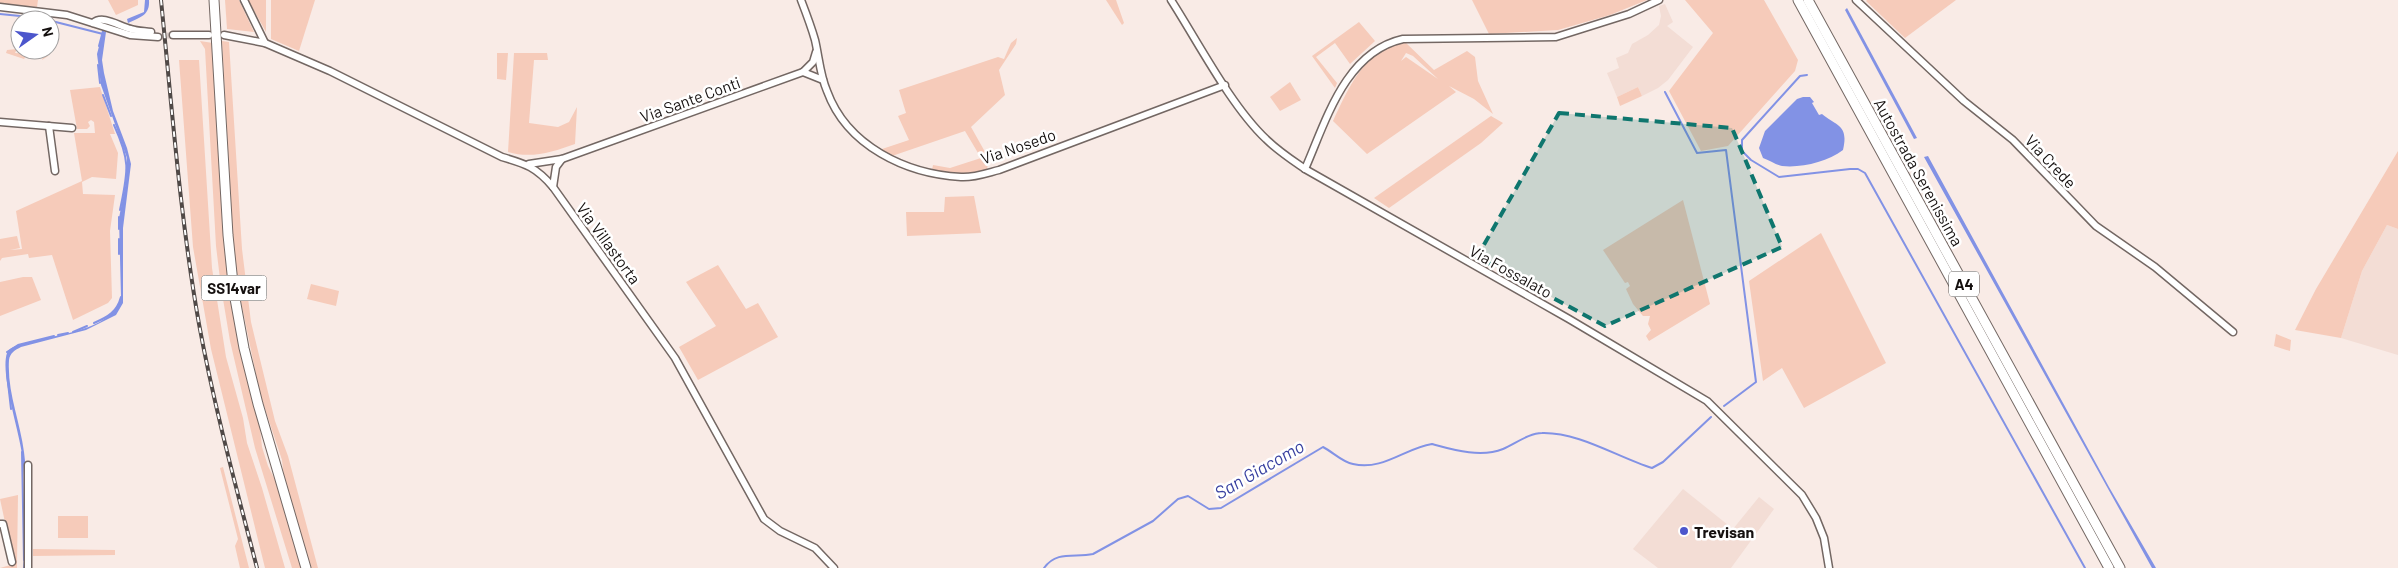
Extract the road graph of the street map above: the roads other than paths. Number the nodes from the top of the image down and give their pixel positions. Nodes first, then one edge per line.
1 (214, 0) edge
2 (244, 0) edge
3 (801, 0) edge
4 (1171, 0) edge
5 (1659, 0) edge
6 (1798, 0) edge
7 (1808, 0) edge
8 (1856, 0) edge
9 (0, 6) edge
10 (93, 23) junction
11 (151, 32) tunnel mouth
12 (209, 35) dead end
13 (173, 36) tunnel mouth
14 (224, 36) dead end
15 (158, 37) tunnel mouth
16 (265, 43) junction
17 (816, 52) junction
18 (803, 72) junction
19 (823, 80) junction
20 (1225, 85) junction
21 (0, 122) edge
22 (49, 126) junction
23 (72, 128) dead end
24 (562, 159) junction
25 (528, 164) junction
26 (1305, 169) junction
27 (55, 171) dead end
28 (552, 187) junction
29 (2233, 332) dead end
30 (28, 465) dead end
31 (0, 524) edge
32 (12, 562) dead end
33 (28, 568) edge
34 (306, 568) edge
35 (834, 568) edge
36 (1829, 568) edge
37 (2109, 568) edge
38 (2120, 568) edge

1 - 34 highway, SS14var
2 - 16 street
3 - 17 street, Via Nosedo
4 - 20 street, Via Fossalato
5 - 26 street
6 - 37 highway, Autostrada Serenissima / A4
7 - 38 highway, Autostrada Serenissima / A4
8 - 29 street, Via Crede
9 - 10 street
10 - 11 street
10 - 15 street
12 - 13 street
14 - 16 street, Via Villastorta
16 - 25 street, Via Villastorta
17 - 18 street
17 - 19 street, Via Nosedo
18 - 19 street
18 - 24 street, Via Sante Conti
19 - 20 street, Via Nosedo
20 - 26 street, Via Fossalato
21 - 22 street
22 - 23 street
22 - 27 street
24 - 25 street, Via Sante Conti
24 - 28 street
25 - 28 street, Via Villastorta
26 - 36 street, Via Fossalato
28 - 35 street, Via Villastorta
30 - 33 street
31 - 32 street

